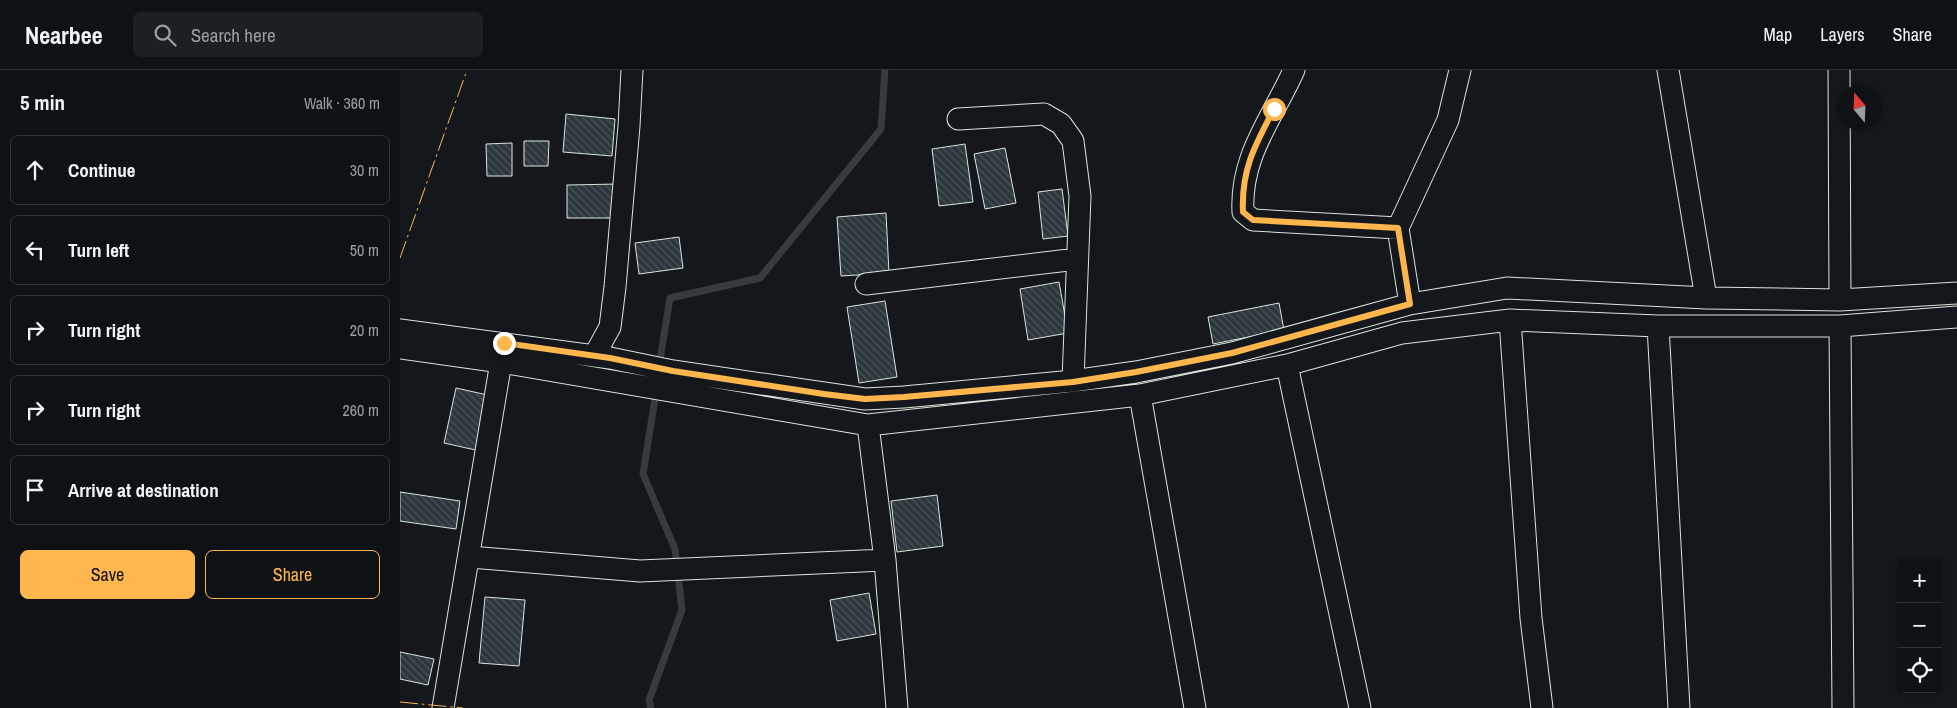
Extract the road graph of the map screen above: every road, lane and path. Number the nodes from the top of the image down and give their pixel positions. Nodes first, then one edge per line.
1 (632, 70) edge
2 (1294, 70) edge
3 (1460, 70) edge
4 (1668, 70) edge
5 (1838, 70) edge
6 (958, 119) dead end
7 (1398, 228) junction
8 (1076, 259) junction
9 (866, 284) dead end
10 (1957, 293) edge
11 (1706, 298) junction
12 (1840, 300) junction
13 (1410, 304) junction
14 (1957, 317) edge
15 (1510, 320) junction
16 (1658, 326) junction
17 (1840, 326) junction
18 (400, 330) edge
19 (400, 348) edge
20 (602, 357) junction
21 (501, 362) junction
22 (1287, 365) junction
23 (1073, 382) junction
24 (1140, 395) junction
25 (868, 425) junction
26 (470, 557) junction
27 (885, 560) junction
28 (443, 708) edge
29 (897, 708) edge
30 (1195, 708) edge
31 (1360, 708) edge
32 (1542, 708) edge
33 (1679, 708) edge
34 (1843, 708) edge

1 - 20 street
2 - 7 street
3 - 7 street
4 - 11 street
5 - 12 street
6 - 8 street
7 - 13 street
8 - 9 street
8 - 23 street
10 - 12 street
11 - 12 street
11 - 13 street
13 - 23 street
14 - 17 street
15 - 16 street
15 - 22 street
15 - 32 street
16 - 17 street
16 - 33 street
17 - 34 street
18 - 20 street
19 - 21 street
20 - 23 street
21 - 25 street
21 - 26 street
22 - 24 street
22 - 31 street
24 - 25 street
24 - 30 street
25 - 27 street
26 - 27 street
26 - 28 street
27 - 29 street

